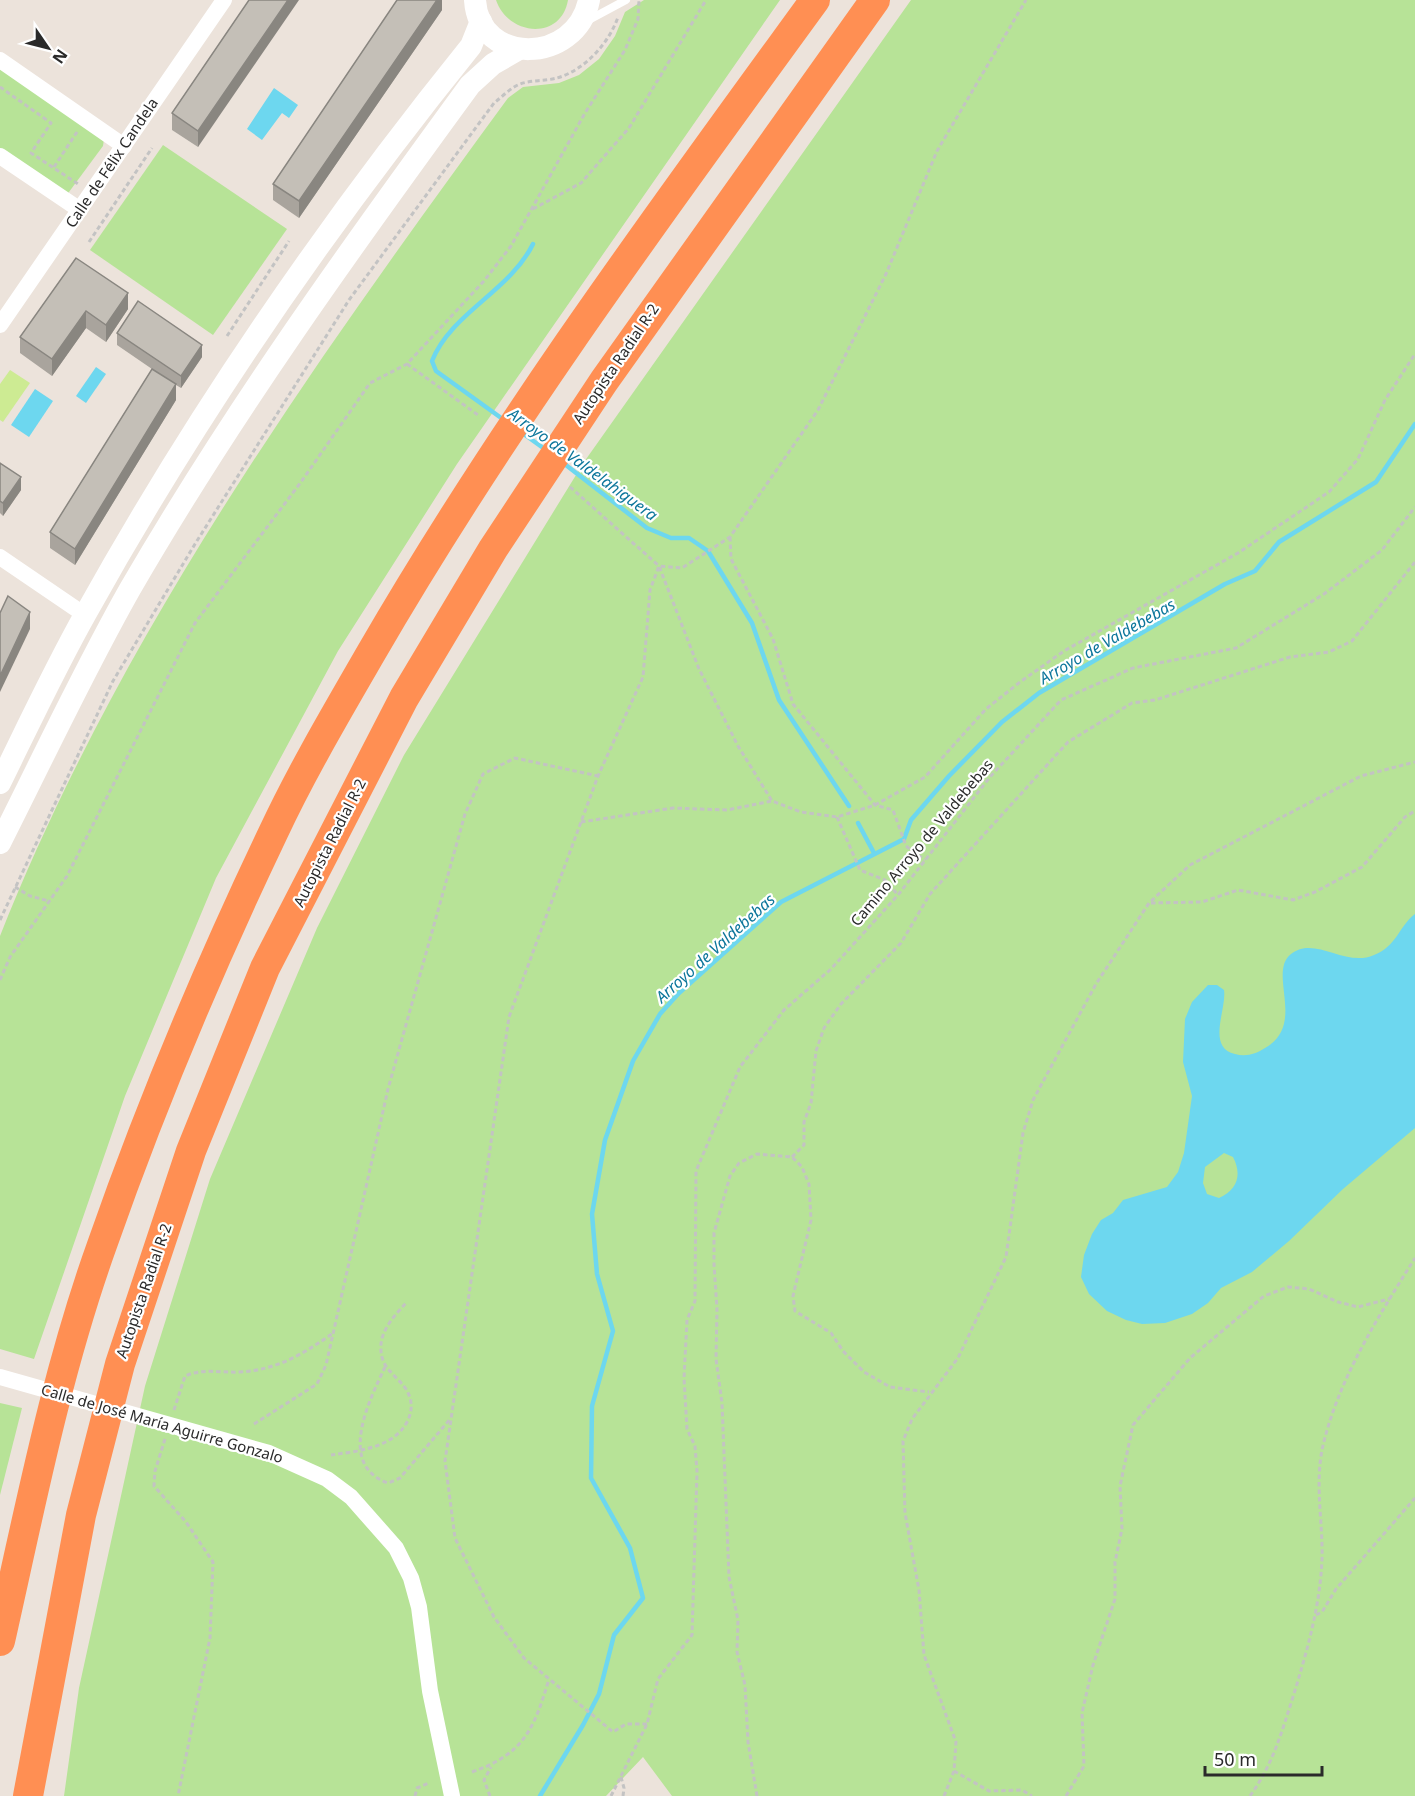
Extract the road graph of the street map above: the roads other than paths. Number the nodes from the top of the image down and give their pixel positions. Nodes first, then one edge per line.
1 (224, 0) edge
2 (589, 0) edge
3 (815, 0) edge
4 (875, 0) edge
5 (622, 2) edge
6 (476, 7) edge
7 (579, 25) junction
8 (519, 49) junction
9 (0, 60) edge
10 (124, 146) junction
11 (0, 156) edge
12 (80, 210) junction
13 (0, 325) edge
14 (0, 557) edge
15 (85, 615) junction
16 (0, 783) edge
17 (0, 843) edge
18 (0, 1377) edge
19 (0, 1641) edge
20 (28, 1796) edge
21 (452, 1796) edge

1 - 10 street, Calle de Félix Candela
2 - 7 street
3 - 19 highway
4 - 20 highway, Autopista Radial R-2
5 - 7 lane
6 - 8 street
6 - 15 street
7 - 8 street
8 - 17 street
9 - 10 street
10 - 12 street, Calle de Félix Candela
11 - 12 street
12 - 13 street, Calle de Félix Candela
14 - 15 street
15 - 16 street
18 - 21 street, Calle de José María Aguirre Gonzalo

